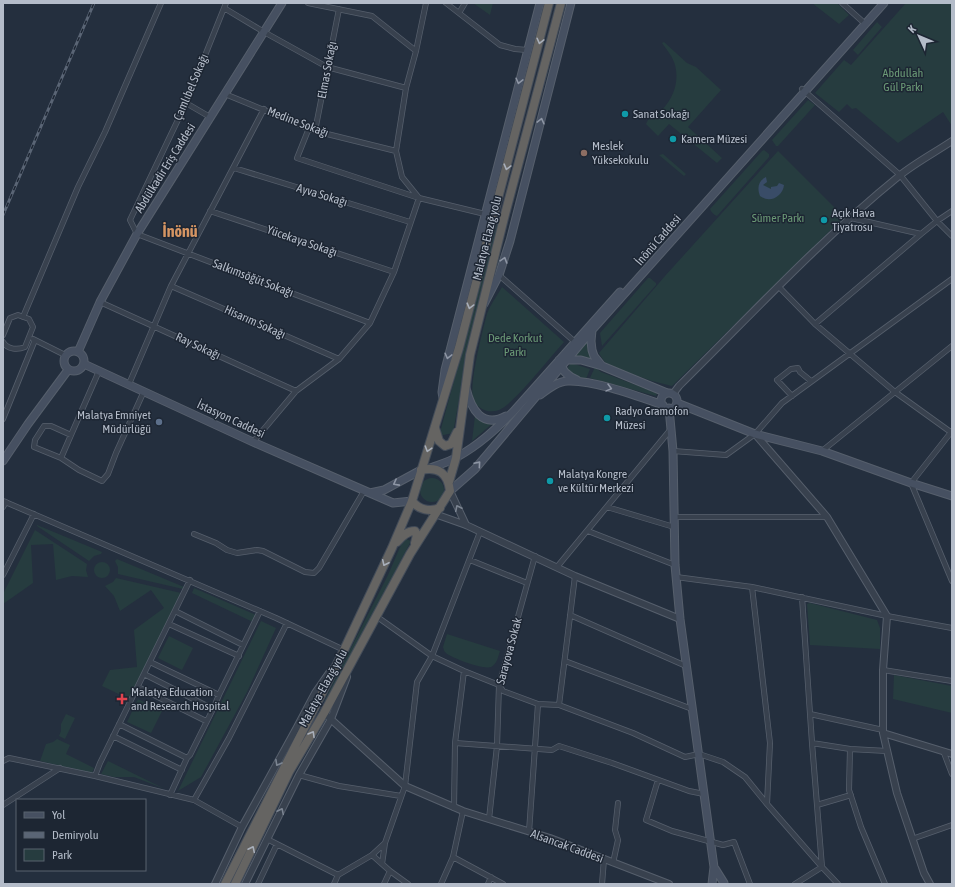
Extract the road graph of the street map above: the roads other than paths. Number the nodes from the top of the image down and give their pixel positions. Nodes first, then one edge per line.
1 (161, 3) edge
2 (282, 3) edge
3 (308, 3) edge
4 (426, 3) edge
5 (446, 3) edge
6 (465, 3) edge
7 (540, 3) edge
8 (549, 3) edge
9 (561, 3) edge
10 (571, 3) edge
11 (842, 3) edge
12 (879, 3) edge
13 (884, 3) edge
14 (225, 5) edge
15 (339, 9) junction
16 (459, 13) junction
17 (862, 21) junction
18 (264, 32) junction
19 (527, 50) junction
20 (416, 51) junction
21 (327, 67) junction
22 (406, 88) junction
23 (803, 90) junction
24 (225, 94) junction
25 (186, 102) junction
26 (264, 109) junction
27 (210, 117) junction
28 (309, 128) junction
29 (315, 130) junction
30 (952, 141) edge
31 (396, 151) junction
32 (234, 168) junction
33 (900, 175) junction
34 (419, 198) junction
35 (210, 211) junction
36 (952, 211) edge
37 (485, 214) junction
38 (851, 218) junction
39 (937, 221) junction
40 (410, 222) junction
41 (137, 234) junction
42 (922, 234) junction
43 (952, 236) edge
44 (189, 253) junction
45 (394, 272) junction
46 (499, 275) junction
47 (952, 279) edge
48 (171, 286) junction
49 (778, 287) junction
50 (100, 302) junction
51 (482, 308) junction
52 (23, 317) junction
53 (370, 323) junction
54 (815, 324) junction
55 (154, 325) junction
56 (592, 330) junction
57 (3, 334) edge
58 (29, 338) junction
59 (36, 340) junction
60 (3, 342) edge
61 (575, 342) junction
62 (952, 346) edge
63 (78, 352) junction
64 (849, 353) junction
65 (65, 355) junction
66 (339, 359) junction
67 (568, 359) junction
68 (84, 364) junction
69 (560, 364) junction
70 (602, 366) junction
71 (68, 370) junction
72 (99, 371) junction
73 (811, 381) junction
74 (582, 382) junction
75 (129, 384) junction
76 (465, 385) junction
77 (144, 391) junction
78 (296, 391) junction
79 (895, 392) junction
80 (670, 394) junction
81 (792, 396) junction
82 (534, 399) junction
83 (443, 401) junction
84 (677, 403) junction
85 (666, 406) junction
86 (513, 412) junction
87 (3, 419) edge
88 (461, 424) junction
89 (435, 427) junction
90 (672, 428) junction
91 (951, 432) edge
92 (755, 434) junction
93 (71, 435) junction
94 (253, 442) junction
95 (673, 451) junction
96 (822, 451) junction
97 (61, 458) junction
98 (456, 458) junction
99 (3, 461) edge
100 (425, 469) junction
101 (449, 482) junction
102 (911, 483) junction
103 (450, 491) junction
104 (367, 492) junction
105 (952, 496) edge
106 (4, 501) edge
107 (412, 501) junction
108 (3, 507) edge
109 (607, 507) junction
110 (437, 511) junction
111 (34, 514) junction
112 (675, 517) junction
113 (827, 517) junction
114 (466, 525) junction
115 (674, 527) junction
116 (588, 531) junction
117 (480, 532) junction
118 (194, 534) dead end
119 (392, 548) junction
120 (410, 554) junction
121 (535, 556) junction
122 (470, 560) junction
123 (675, 565) junction
124 (557, 567) junction
125 (3, 575) edge
126 (575, 576) junction
127 (676, 577) junction
128 (190, 580) junction
129 (952, 581) edge
130 (528, 583) junction
131 (752, 586) junction
132 (802, 597) junction
133 (175, 611) junction
134 (260, 611) junction
135 (570, 615) junction
136 (376, 616) junction
137 (887, 616) junction
138 (680, 619) junction
139 (287, 623) junction
140 (169, 624) junction
141 (952, 628) edge
142 (243, 645) junction
143 (344, 650) junction
144 (356, 654) junction
145 (239, 656) junction
146 (432, 656) junction
147 (340, 658) junction
148 (565, 661) junction
149 (150, 662) junction
150 (686, 666) junction
151 (883, 670) junction
152 (464, 671) junction
153 (144, 674) junction
154 (952, 681) edge
155 (499, 685) junction
156 (138, 687) junction
157 (219, 694) junction
158 (538, 704) junction
159 (559, 705) junction
160 (213, 709) junction
161 (692, 709) junction
162 (324, 713) junction
163 (810, 714) junction
164 (331, 719) junction
165 (206, 721) junction
166 (119, 724) junction
167 (883, 731) junction
168 (113, 736) junction
169 (455, 743) junction
170 (812, 743) junction
171 (497, 746) junction
172 (536, 748) junction
173 (850, 748) junction
174 (887, 751) junction
175 (944, 753) junction
176 (699, 754) junction
177 (952, 754) edge
178 (187, 758) junction
179 (3, 761) edge
180 (60, 768) junction
181 (182, 770) junction
182 (952, 774) edge
183 (299, 775) junction
184 (95, 776) junction
185 (658, 780) junction
186 (405, 786) junction
187 (704, 794) junction
188 (170, 795) junction
189 (851, 795) junction
190 (401, 796) junction
191 (194, 800) junction
192 (618, 803) dead end
193 (767, 804) junction
194 (3, 805) edge
195 (817, 805) junction
196 (454, 808) junction
197 (463, 811) junction
198 (489, 819) junction
199 (952, 825) edge
200 (242, 827) junction
201 (529, 832) junction
202 (912, 838) junction
203 (267, 839) junction
204 (711, 841) junction
205 (385, 843) junction
206 (277, 844) junction
207 (372, 855) junction
208 (453, 857) junction
209 (604, 859) junction
210 (613, 863) junction
211 (382, 864) junction
212 (714, 867) junction
213 (822, 867) junction
214 (390, 871) junction
215 (338, 875) junction
216 (491, 877) junction
217 (725, 883) edge
218 (215, 884) edge
219 (225, 884) edge
220 (235, 884) edge
221 (245, 884) edge
222 (258, 884) edge
223 (334, 884) edge
224 (384, 884) edge
225 (408, 884) edge
226 (441, 884) edge
227 (488, 884) edge
228 (503, 884) edge
229 (602, 884) edge
230 (669, 884) edge
231 (712, 884) edge
232 (750, 884) edge
233 (795, 884) edge
234 (838, 884) edge
235 (885, 884) edge
236 (930, 884) edge

1 - 52 street
2 - 18 main road, Abdülkadir Eriş Caddesi
3 - 15 street
4 - 20 street
5 - 16 street
6 - 16 street
7 - 19 main road
8 -> 83 highway, Malatya-Elazığ yolu
9 - 51 highway, Malatya-Elazığ yolu
46 -> 10 main road
11 - 17 street
12 - 17 main road, İnönü Caddesi
13 - 23 main road, İnönü Caddesi
14 - 18 street
14 - 25 street, Çamlıbel Sokağı
15 - 20 street
15 - 21 street, Elmas Sokağı
16 - 19 street
17 - 23 main road, İnönü Caddesi
18 - 21 street
18 - 24 main road, Abdülkadir Eriş Caddesi
19 -> 37 main road
20 - 22 street
21 - 22 street
21 - 29 street, Elmas Sokağı
22 - 31 street
23 - 33 street
23 - 56 main road, İnönü Caddesi
23 - 61 main road, İnönü Caddesi
24 - 26 street, Medine Sokağı
24 - 27 main road, Abdülkadir Eriş Caddesi
25 - 27 street
25 - 41 street, Çamlıbel Sokağı
26 - 28 street, Medine Sokağı
26 - 32 street
27 - 41 main road, Abdülkadir Eriş Caddesi
28 - 29 street, Medine Sokağı
28 - 34 street
29 - 31 street, Medine Sokağı
30 - 33 street
31 - 34 street
32 - 35 street
32 - 40 street, Ayva Sokağı
33 - 38 street
33 - 39 street
34 - 37 street
34 - 40 street
35 - 44 street
35 - 45 street, Yücekaya Sokağı
36 - 39 street
37 -> 83 main road
38 - 42 street
38 - 49 street
39 - 42 street
39 - 43 street
40 - 45 street
41 - 44 street, Salkımsöğüt Sokağı
41 - 50 main road, Abdülkadir Eriş Caddesi
42 - 54 street
44 - 48 street
44 - 53 street, Salkımsöğüt Sokağı
45 - 53 street
46 - 51 main road
46 - 61 street
47 - 64 street
48 - 55 street
48 - 66 street, Hisarım Sokağı
49 - 54 street
49 - 80 street
50 - 55 street, Ray Sokağı
50 - 63 main road, Abdülkadir Eriş Caddesi
51 - 76 highway, Malatya-Elazığ yolu
52 - 57 street
52 - 58 street
53 - 66 street
54 - 64 street
55 - 75 street
55 - 78 street, Ray Sokağı
56 - 67 main road, İnönü Caddesi
56 - 70 main road
58 - 59 street
58 - 60 street
59 - 65 street
59 - 87 street
61 - 69 main road, İnönü Caddesi
62 - 79 street
63 - 65 main road
63 - 68 main road
64 - 73 street
64 - 79 street
65 - 71 main road
66 - 78 street
67 - 69 main road, İnönü Caddesi
67 - 70 main road
68 - 71 main road
68 - 72 main road, İstasyon Caddesi
69 - 74 main road
69 - 82 main road, İnönü Caddesi
69 - 86 main road
70 - 80 main road
71 - 99 main road
72 - 75 main road, İstasyon Caddesi
72 - 93 street
73 - 81 street
73 - 81 street
74 - 82 main road
74 -> 85 main road
75 - 77 main road, İstasyon Caddesi
76 - 86 main road
76 - 88 highway, Malatya-Elazığ yolu
77 - 94 main road, İstasyon Caddesi
77 - 97 street
78 - 94 street
79 - 91 street
79 - 96 street
80 - 84 main road
80 - 85 main road
81 - 92 street
103 -> 82 main road, İnönü Caddesi
83 - 89 highway, Malatya-Elazığ yolu
84 - 85 main road
84 - 92 main road
85 - 90 main road
86 - 98 main road
88 - 89 highway
88 - 98 highway, Malatya-Elazığ yolu
89 -> 100 highway, Malatya-Elazığ yolu
90 - 95 main road
90 - 109 street
91 - 102 street
92 - 95 street
92 - 96 main road
92 - 113 street
93 - 97 street
93 - 97 street
94 - 104 main road, İstasyon Caddesi
95 - 112 main road
96 - 102 main road
98 - 100 main road
98 - 101 highway, Malatya-Elazığ yolu
100 - 101 highway
100 -> 104 main road
100 - 107 highway
101 - 103 highway
102 - 105 main road
102 - 129 street
103 - 110 highway
114 -> 103 street
104 - 107 main road, İstasyon Caddesi
104 - 118 street
106 - 108 street
106 - 111 street
107 - 110 highway
107 - 119 highway, Malatya-Elazığ yolu
109 - 115 street
109 - 116 street
110 - 114 street
110 - 120 highway, Malatya-Elazığ yolu
111 - 125 street
111 - 128 street
112 - 113 street
112 - 115 main road
113 - 137 street
114 - 117 street
115 - 123 main road
116 - 123 street
116 - 124 street
117 - 121 street
117 - 122 street
119 - 120 highway
119 -> 143 highway, Malatya-Elazığ yolu
120 - 136 highway, Malatya-Elazığ yolu
121 - 124 street
121 - 130 street, Sarayova Sokak
122 - 130 street
122 - 146 street
123 - 127 main road
124 - 126 street
126 - 135 street
126 - 138 street
127 - 131 street
127 - 138 main road
128 - 133 street
128 - 134 street
130 - 155 street, Sarayova Sokak
131 - 132 street
131 - 193 street
132 - 137 street
132 - 163 street
133 - 140 street
133 - 142 street
134 - 139 street
134 - 142 street
135 - 148 street
135 - 150 street
136 - 144 highway, Malatya-Elazığ yolu
136 - 146 street
137 - 141 street
137 - 151 street
138 - 150 main road
139 - 143 street
139 - 191 street
140 - 145 street
140 - 149 street
142 - 145 street
143 - 147 highway, Malatya-Elazığ yolu
144 - 162 highway, Malatya-Elazığ yolu
144 - 164 street
145 - 157 street
146 - 152 street
146 - 186 street
147 -> 200 street
147 - 219 highway, Malatya-Elazığ yolu
148 - 159 street
148 - 161 street
149 - 153 street
149 - 157 street
150 - 161 main road
151 - 154 street
151 - 167 street
152 - 155 street
152 - 169 street
153 - 156 street
153 - 160 street
155 - 158 street
155 - 171 street, Sarayova Sokak
156 - 165 street
156 - 166 street
157 - 160 street
158 - 159 street
158 - 172 street
159 - 176 street
160 - 165 street
161 - 176 main road
162 - 164 street, Alsancak Caddesi
220 -> 162 highway, Malatya-Elazığ yolu
163 - 167 street
163 - 170 street
164 - 183 street
164 - 186 street, Alsancak Caddesi
165 - 178 street
166 - 168 street
166 - 178 street
167 - 174 street
167 - 175 street
168 - 181 street
168 - 184 street
169 - 171 street
169 - 196 street
170 - 173 street
170 - 195 street
171 - 172 street
171 - 198 street, Sarayova Sokak
172 - 185 street
172 - 201 street
173 - 174 street
173 - 189 street
174 - 202 street
175 - 177 street
175 - 182 street
176 - 187 main road
176 - 193 street
178 - 181 street
179 - 180 street
180 - 184 street
180 - 194 street
181 - 188 street
183 - 190 street
203 -> 183 street
184 - 188 street
185 - 187 street
185 - 204 street
186 - 190 street
186 - 196 street, Alsancak Caddesi
187 - 204 main road
188 - 191 street
189 - 195 street
189 - 235 street
190 - 205 street
191 - 200 street
192 - 210 street
193 - 213 street
195 - 213 street
196 - 197 street, Alsancak Caddesi
197 - 198 street, Alsancak Caddesi
197 - 208 street
198 - 201 street, Alsancak Caddesi
199 - 202 street
200 - 218 street
201 - 209 street, Alsancak Caddesi
202 - 236 street
203 - 206 street
203 - 221 street
204 - 212 main road
204 - 232 street
205 - 207 street
205 - 211 street
206 - 215 street
206 - 222 street
207 - 211 street
207 - 215 street
208 - 216 street
208 - 226 street
209 - 210 street, Alsancak Caddesi
209 - 229 street
210 - 230 street, Alsancak Caddesi
211 - 214 street
212 - 217 main road
212 - 231 main road
213 - 233 street
213 - 234 street
214 - 224 street
214 - 225 street
215 - 223 street
216 - 227 street
216 - 228 street
217 - 231 main road

